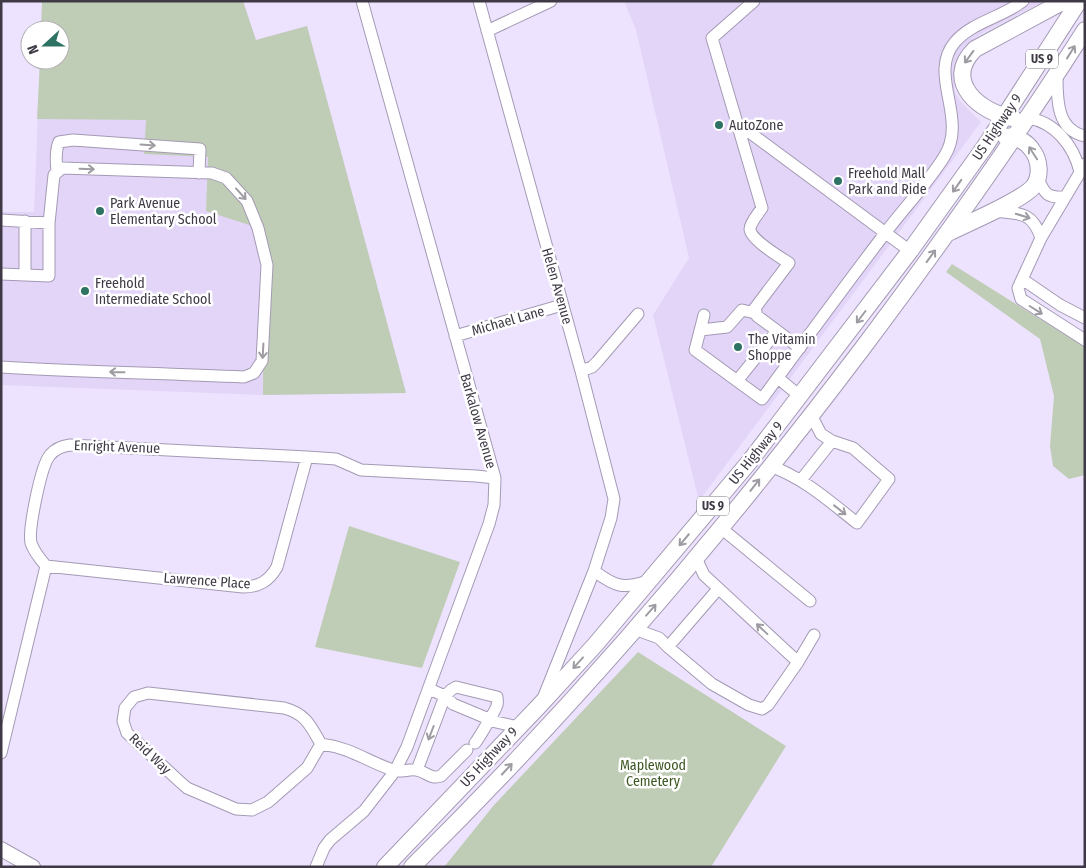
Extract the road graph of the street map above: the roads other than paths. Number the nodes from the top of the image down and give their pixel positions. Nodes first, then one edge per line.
1 (362, 1) edge
2 (479, 1) edge
3 (551, 1) edge
4 (754, 1) edge
5 (1023, 1) edge
6 (1064, 1) edge
7 (1080, 1) edge
8 (988, 21) junction
9 (1085, 30) edge
10 (487, 31) junction
11 (998, 37) junction
12 (1057, 74) junction
13 (956, 87) junction
14 (1004, 116) junction
15 (1028, 118) junction
16 (737, 123) junction
17 (1085, 136) edge
18 (1015, 137) junction
19 (986, 145) junction
20 (1082, 168) edge
21 (57, 172) junction
22 (199, 172) junction
23 (1038, 179) junction
24 (1064, 197) junction
25 (993, 211) junction
26 (1, 221) edge
27 (25, 221) junction
28 (49, 223) junction
29 (885, 233) junction
30 (948, 233) junction
31 (1041, 238) junction
32 (910, 252) junction
33 (1, 274) edge
34 (25, 275) junction
35 (1022, 279) junction
36 (562, 305) junction
37 (755, 313) junction
38 (638, 314) dead end
39 (704, 315) dead end
40 (1085, 318) edge
41 (700, 330) junction
42 (777, 331) junction
43 (454, 336) junction
44 (1085, 340) edge
45 (800, 348) junction
46 (1, 367) edge
47 (581, 371) junction
48 (778, 378) junction
49 (737, 380) junction
50 (801, 397) junction
51 (812, 416) junction
52 (832, 441) junction
53 (306, 457) junction
54 (770, 466) junction
55 (495, 478) junction
56 (801, 480) junction
57 (720, 528) junction
58 (696, 558) junction
59 (46, 566) junction
60 (594, 570) junction
61 (649, 581) junction
62 (718, 589) junction
63 (810, 601) dead end
64 (634, 629) junction
65 (814, 635) dead end
66 (668, 647) junction
67 (798, 662) junction
68 (429, 689) junction
69 (445, 696) junction
70 (539, 706) junction
71 (489, 719) junction
72 (518, 727) junction
73 (321, 744) junction
74 (1, 753) edge
75 (417, 770) junction
76 (395, 772) junction
77 (488, 790) junction
78 (1, 850) edge
79 (33, 867) edge
80 (316, 867) edge
81 (386, 867) edge
82 (412, 867) edge
83 (428, 867) edge

1 - 43 street, Barkalow Avenue
2 - 10 street, Helen Avenue
3 - 10 street
4 - 16 street
5 - 8 street
6 - 11 highway
7 - 14 highway, US Highway 9 / US 9
8 - 11 street
8 - 13 street
12 -> 9 highway, US Highway 9 / US 9
10 - 36 street, Helen Avenue
11 -> 13 highway
12 - 15 highway, US Highway 9 / US 9
12 - 17 street
13 - 14 highway
13 - 29 street
14 - 15 highway
14 - 19 highway, US Highway 9 / US 9
15 - 18 highway, US Highway 9 / US 9
15 - 20 street
16 - 29 street
16 - 37 street
18 - 19 highway
23 -> 18 highway
18 - 30 highway, US Highway 9 / US 9
19 -> 32 highway, US Highway 9 / US 9
20 - 24 street
21 -> 22 street
21 -> 22 street
21 - 28 street
22 -> 46 street
23 - 24 street
23 - 25 highway
24 - 31 street
25 - 30 highway
25 -> 31 street
26 - 27 street
27 - 28 street
27 - 34 street
28 - 34 street
29 - 32 street
29 - 45 street
51 -> 30 highway, US Highway 9 / US 9
31 - 35 street
32 -> 50 highway, US Highway 9 / US 9
33 - 34 street
35 - 40 street
35 -> 44 street
36 - 43 street, Michael Lane
36 - 47 street, Helen Avenue
37 - 41 street
37 - 42 street
38 - 47 street
39 - 41 street
41 - 49 street
42 - 45 street
42 - 49 street
43 - 55 street, Barkalow Avenue
45 - 48 street
47 - 60 street, Helen Avenue
48 - 49 street
48 - 50 street
50 -> 61 highway, US Highway 9 / US 9
51 - 52 street
51 - 54 highway, US Highway 9 / US 9
52 - 56 street
56 -> 52 street
53 - 55 street, Enright Avenue
53 - 59 street, Lawrence Place
53 - 59 street, Enright Avenue
54 - 56 street
57 -> 54 highway, US Highway 9 / US 9
55 - 68 street, Barkalow Avenue
57 - 58 highway, US Highway 9 / US 9
57 - 63 street
58 - 62 street
64 -> 58 highway, US Highway 9 / US 9
59 - 74 street
60 - 61 street
60 - 70 street, Helen Avenue
61 -> 70 highway, US Highway 9 / US 9
62 - 66 street
67 -> 62 street
64 - 66 street
77 -> 64 highway, US Highway 9 / US 9
65 - 67 street
66 - 67 street
68 - 69 street
68 - 76 street, Barkalow Avenue
69 - 71 street
69 - 71 street
69 -> 75 street
70 - 72 highway, US Highway 9 / US 9
71 - 72 street
71 - 75 street
72 - 81 highway, US Highway 9 / US 9
73 - 73 street, Reid Way
73 - 76 street
75 - 76 street
76 - 80 street, Barkalow Avenue
77 - 82 highway, US Highway 9 / US 9
77 - 83 highway
78 - 79 main road

